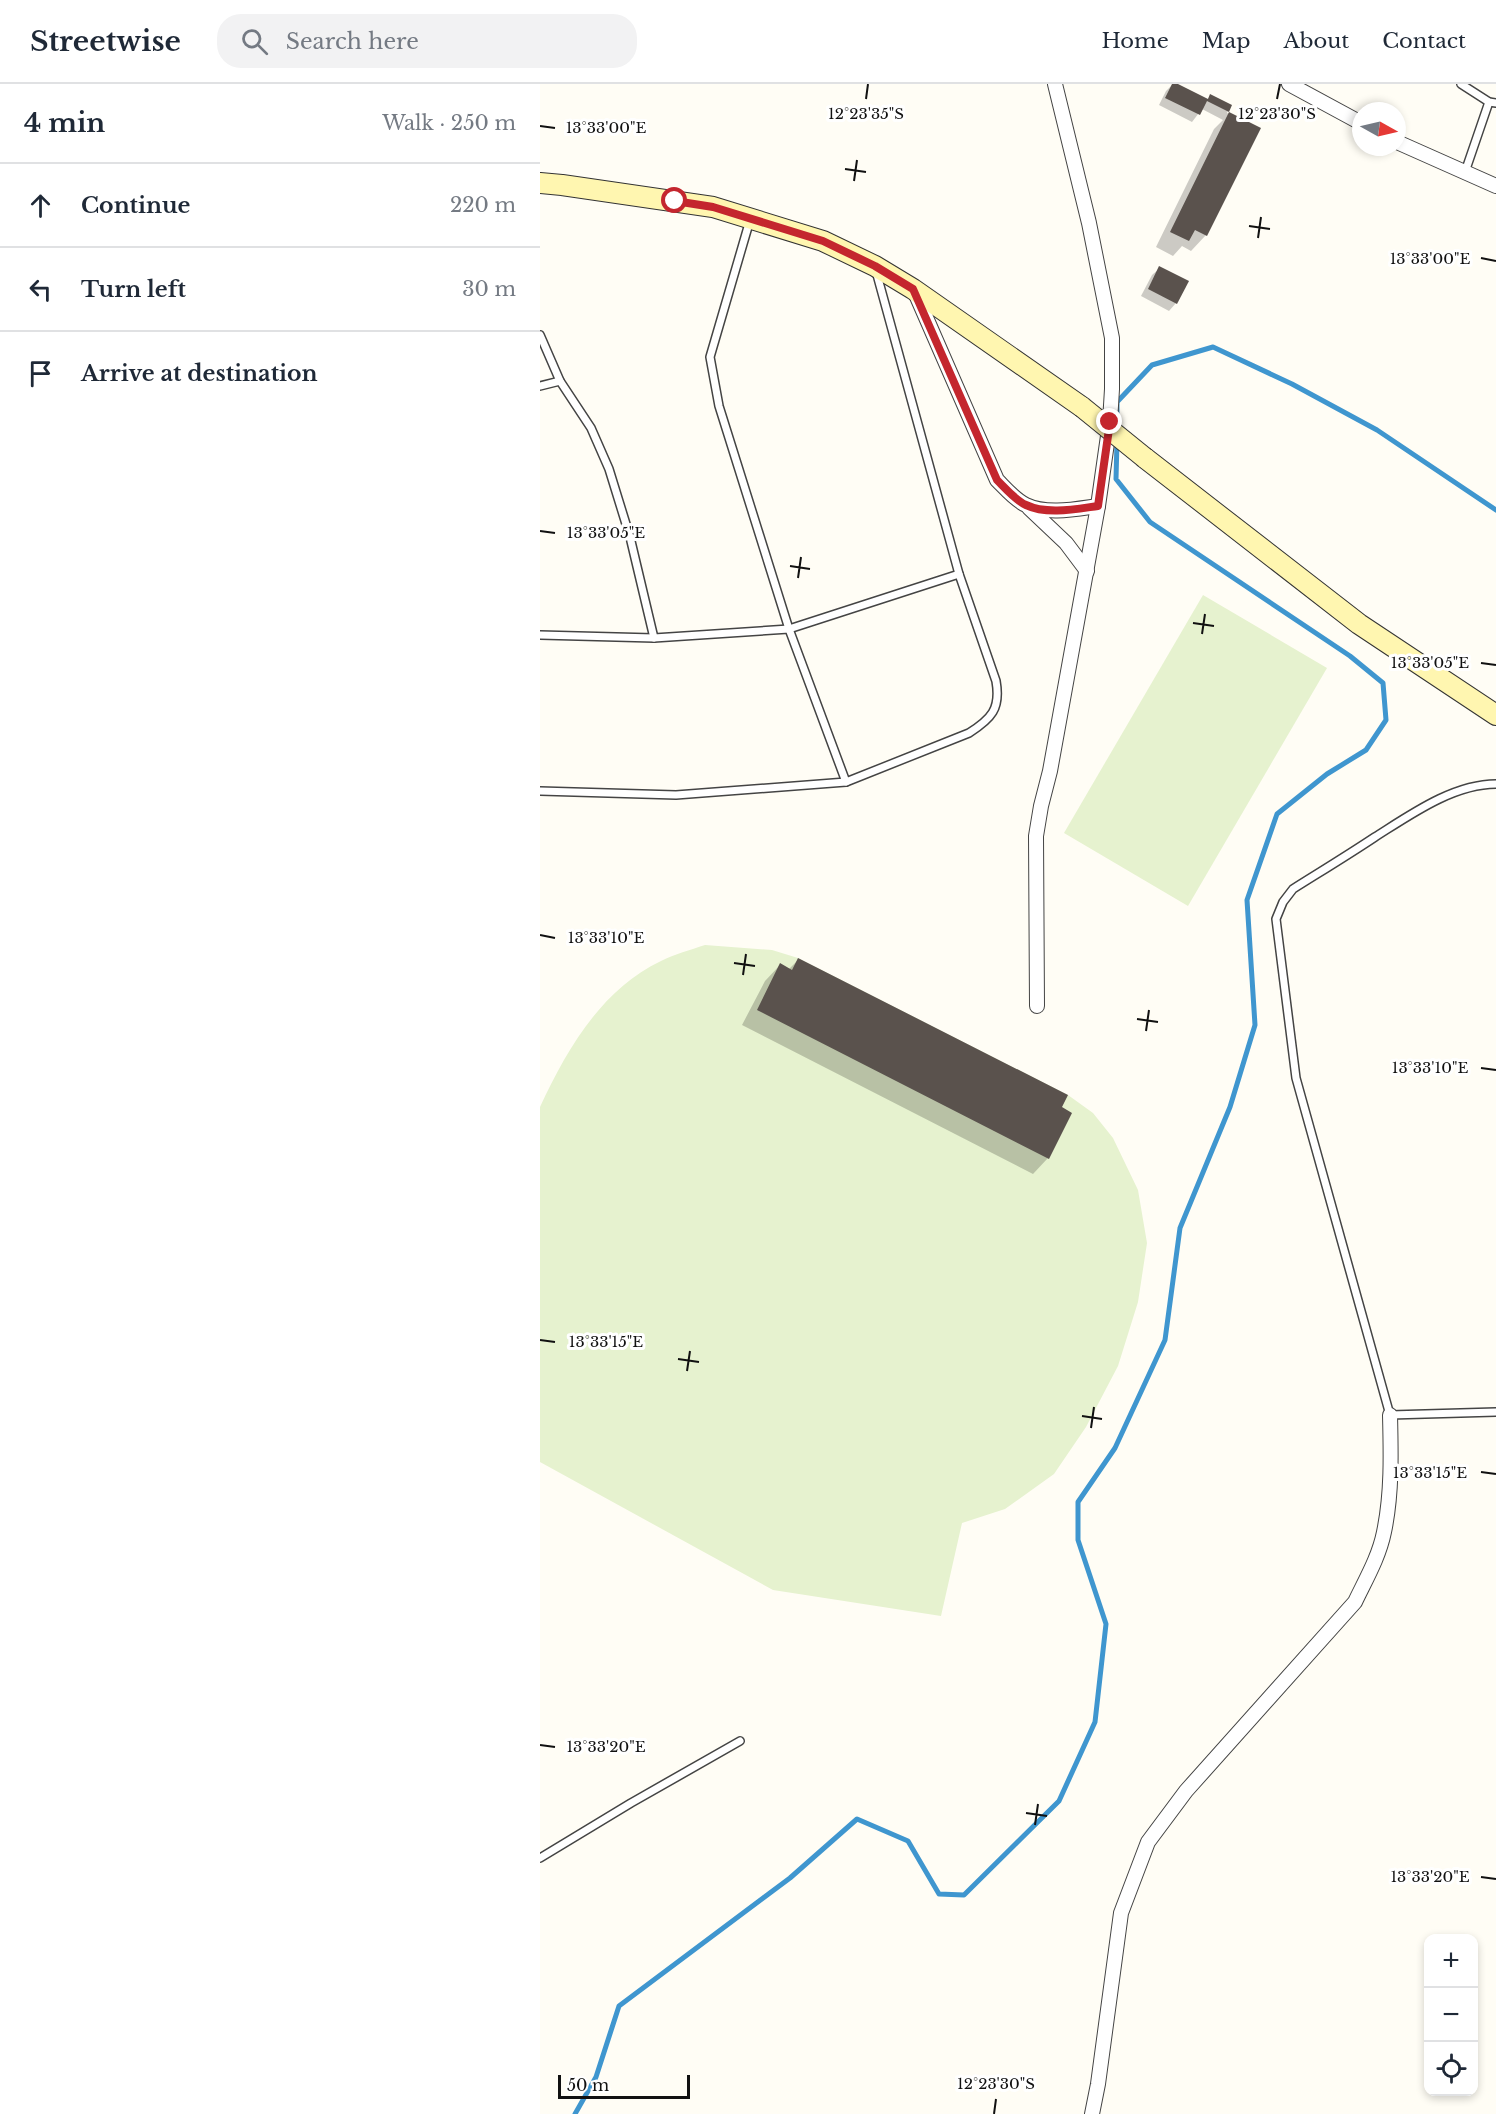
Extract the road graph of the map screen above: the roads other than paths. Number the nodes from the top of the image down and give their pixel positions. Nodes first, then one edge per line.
1 (1055, 84) edge
2 (1289, 84) edge
3 (1461, 84) edge
4 (1492, 102) edge
5 (1352, 118) edge
6 (1406, 146) edge
7 (1465, 172) junction
8 (540, 183) edge
9 (1496, 186) edge
10 (751, 218) junction
11 (875, 266) junction
12 (913, 289) junction
13 (540, 335) edge
14 (560, 381) junction
15 (540, 386) edge
16 (1028, 506) junction
17 (1098, 506) junction
18 (1087, 571) junction
19 (959, 574) junction
20 (789, 629) junction
21 (540, 635) edge
22 (654, 638) junction
23 (1496, 715) edge
24 (846, 782) junction
25 (1496, 784) edge
26 (540, 791) edge
27 (1037, 1006) dead end
28 (1496, 1412) edge
29 (1390, 1415) junction
30 (740, 1741) dead end
31 (540, 1858) edge
32 (1092, 2114) edge

1 - 17 street
2 - 5 street
3 - 4 lane
4 - 7 lane
6 - 7 street
7 - 9 street
8 - 10 street
10 - 11 street
10 - 20 lane
11 - 12 street
11 - 19 lane
12 - 16 street
12 - 23 street, bridge
13 - 14 lane
14 - 15 lane
14 - 22 lane
16 - 17 street
16 - 18 street
17 - 18 street
18 - 27 street
19 - 20 lane
19 - 24 lane
20 - 22 lane
20 - 24 lane
21 - 22 lane
24 - 26 lane
25 - 29 lane
28 - 29 lane
29 - 32 street
30 - 31 lane

